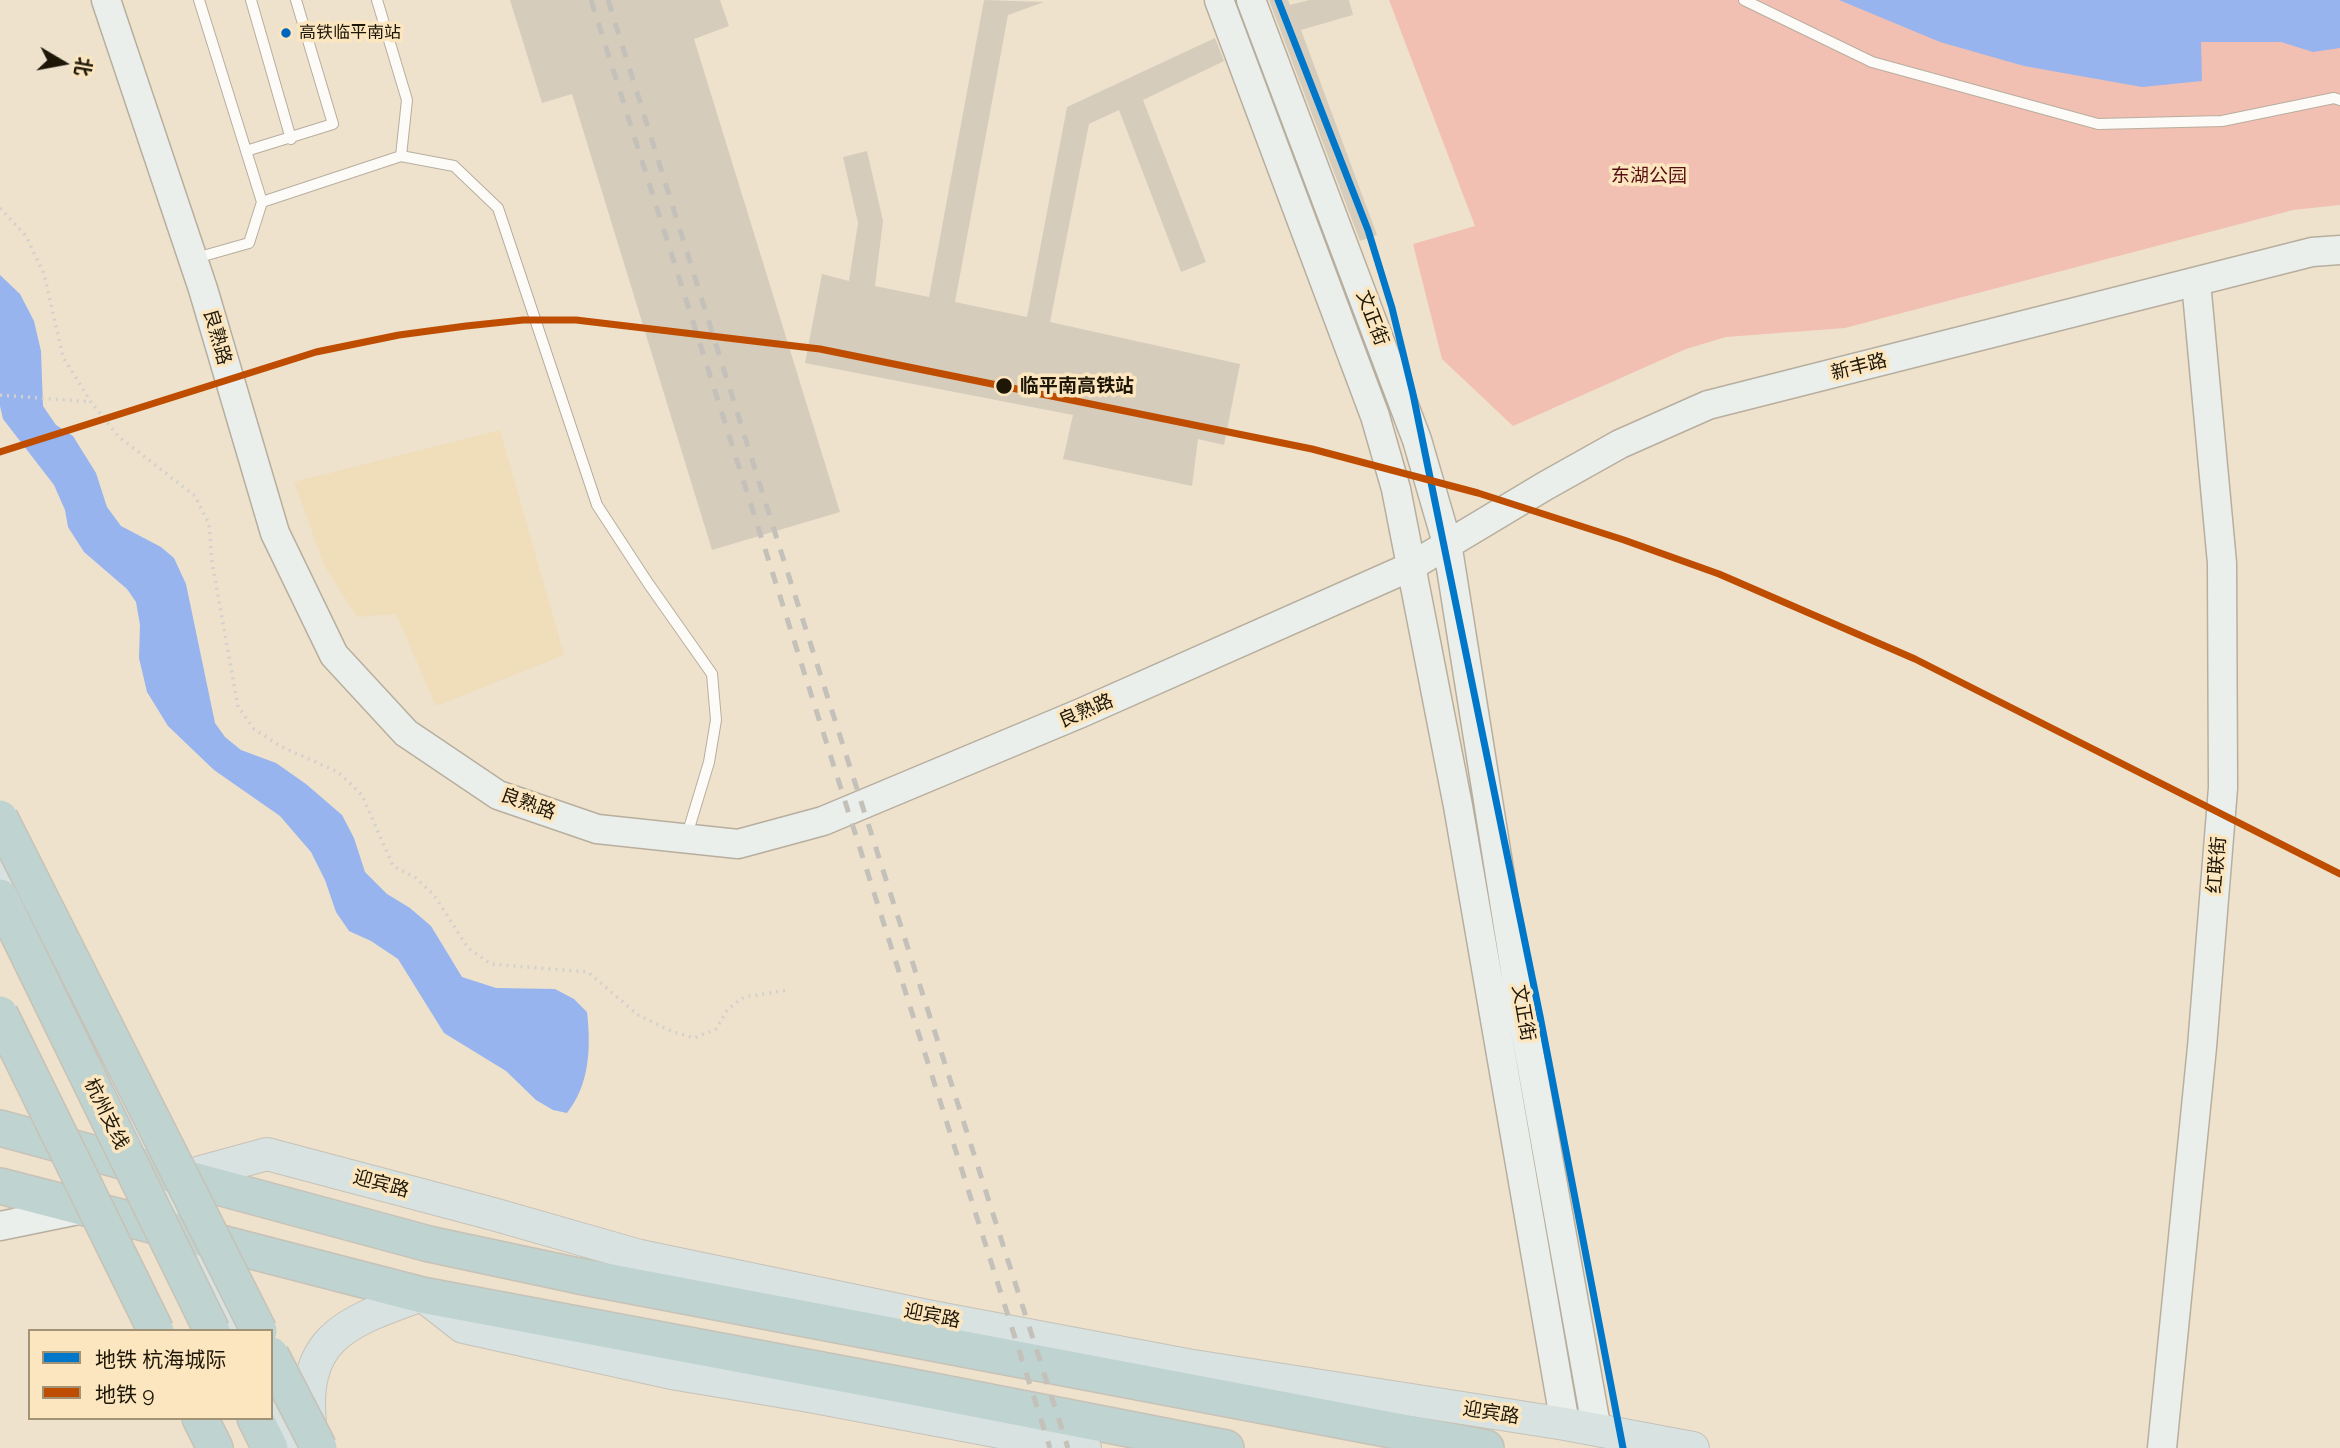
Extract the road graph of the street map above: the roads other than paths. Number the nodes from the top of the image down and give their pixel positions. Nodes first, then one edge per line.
1 (106, 0) edge
2 (199, 0) edge
3 (251, 0) edge
4 (296, 0) edge
5 (377, 0) edge
6 (1219, 0) edge
7 (1251, 0) edge
8 (1744, 0) edge
9 (2340, 100) edge
10 (291, 139) junction
11 (246, 151) junction
12 (401, 156) junction
13 (262, 202) junction
14 (2340, 250) edge
15 (192, 259) junction
16 (2196, 282) junction
17 (1447, 543) junction
18 (1410, 567) junction
19 (0, 818) edge
20 (686, 838) junction
21 (0, 859) edge
22 (0, 897) edge
23 (0, 1014) edge
24 (0, 1045) edge
25 (0, 1128) edge
26 (49, 1141) junction
27 (76, 1170) junction
28 (170, 1174) junction
29 (0, 1186) edge
30 (83, 1209) junction
31 (0, 1226) edge
32 (184, 1236) junction
33 (422, 1296) junction
34 (143, 1329) edge
35 (143, 1329) edge
36 (155, 1329) edge
37 (211, 1329) edge
38 (231, 1329) edge
39 (258, 1329) edge
40 (273, 1359) edge
41 (273, 1414) edge
42 (185, 1420) edge
43 (201, 1420) edge
44 (256, 1420) edge
45 (1565, 1424) junction
46 (1597, 1431) junction
47 (198, 1448) edge
48 (215, 1448) edge
49 (270, 1448) edge
50 (290, 1448) edge
51 (313, 1448) edge
52 (319, 1448) edge
53 (1085, 1448) edge
54 (1226, 1448) edge
55 (1486, 1448) edge
56 (1693, 1448) edge
57 (2162, 1448) edge

1 - 15 main road, 良熟路
2 - 11 lane
3 - 10 lane
4 - 10 lane
5 - 12 lane
6 - 18 main road, 文正街
7 - 17 main road, 文正街
8 - 9 lane
10 - 11 lane
11 - 13 lane
12 - 13 lane
12 - 20 lane
13 - 15 lane
14 - 16 main road, 新丰路
15 - 20 main road, 良熟路
16 - 17 main road, 新丰路
16 - 57 main road, 红联街
17 - 18 main road, 新丰路
17 - 46 main road, 文正街
18 - 20 main road, 良熟路
18 - 45 main road, 文正街
19 - 39 highway, bridge
21 - 28 main road
22 - 37 highway, 杭州支线, bridge
23 - 27 highway, bridge
24 - 26 main road
25 - 26 highway, 迎宾路
26 - 28 highway, 迎宾路
26 - 30 main road
27 - 34 highway, bridge
27 - 36 highway, bridge
28 - 32 main road
28 - 45 main road, 迎宾路
28 - 55 highway, 迎宾路
29 - 30 highway
30 - 31 main road
30 - 32 highway
30 - 35 main road
32 - 33 highway
32 - 38 main road
33 - 51 main road
33 - 53 main road
33 - 54 highway
40 - 52 highway, bridge
41 - 50 main road
42 - 47 highway
43 - 48 highway
44 - 49 highway
45 - 46 main road, 迎宾路
46 - 56 main road, 迎宾路

